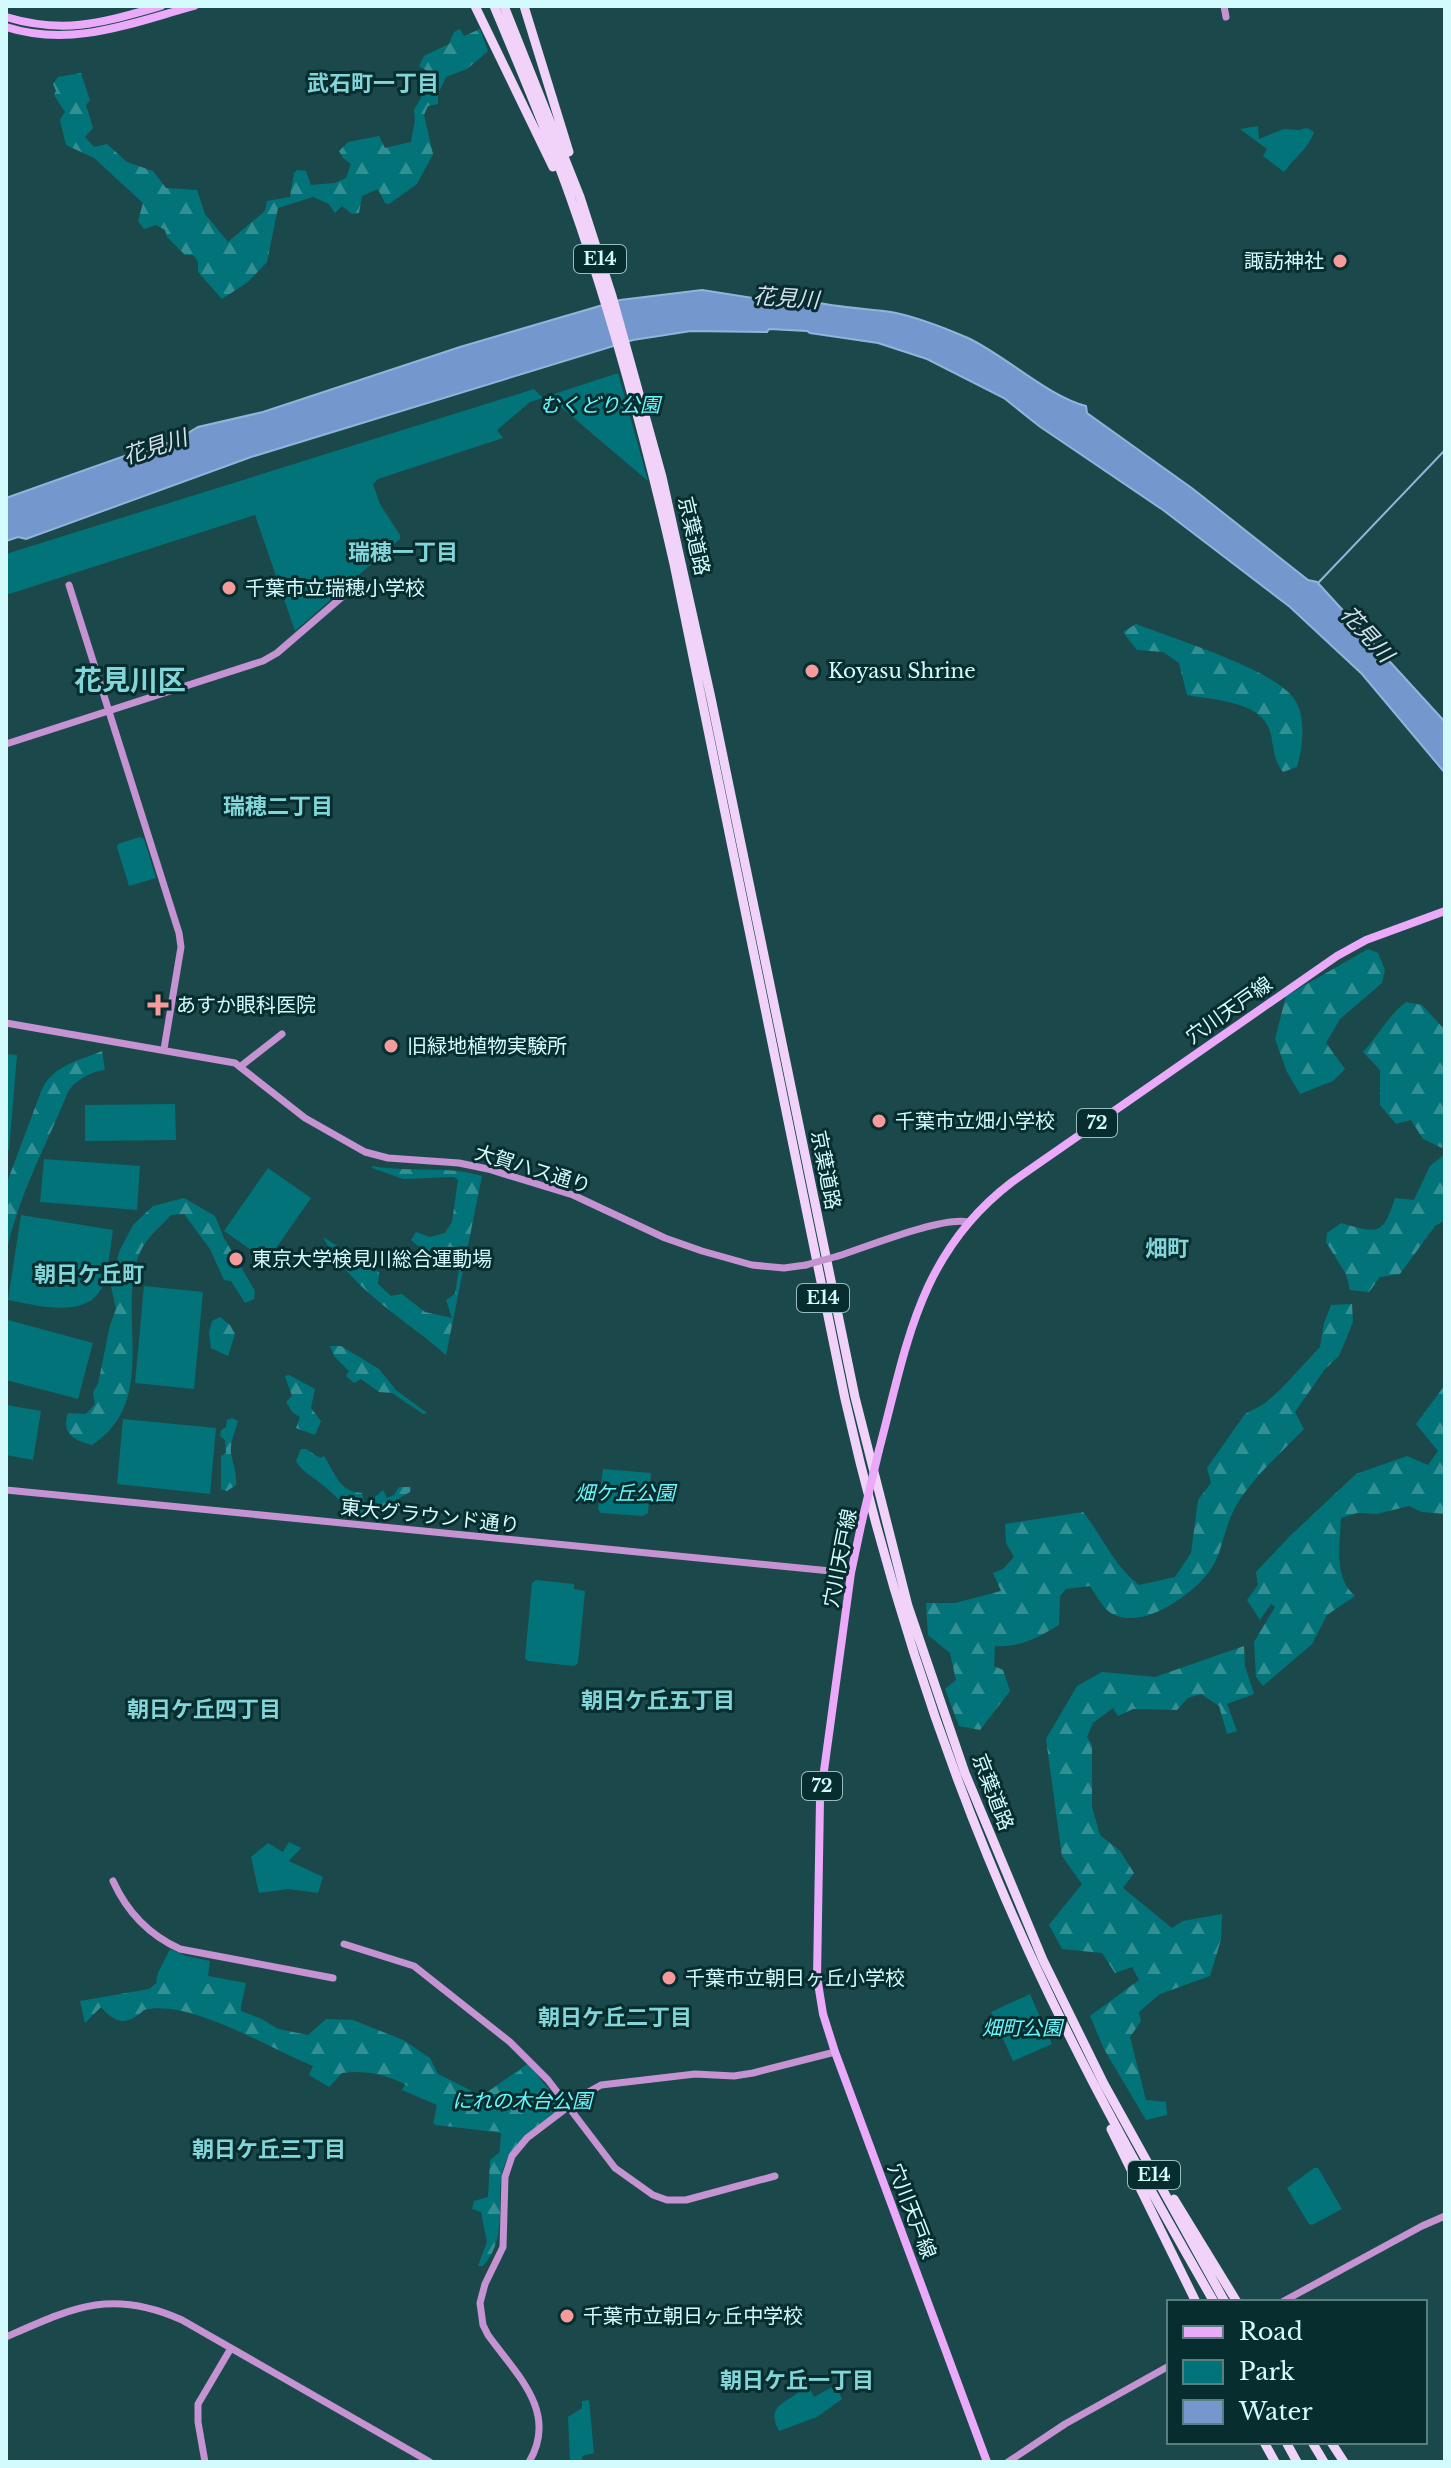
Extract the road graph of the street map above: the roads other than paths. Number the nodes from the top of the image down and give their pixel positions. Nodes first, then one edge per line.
1 (161, 6) edge
2 (194, 6) edge
3 (475, 6) edge
4 (524, 6) edge
5 (1224, 6) edge
6 (500, 10) edge
7 (6, 17) edge
8 (1226, 17) dead end
9 (6, 27) edge
10 (597, 265) junction
11 (357, 584) dead end
12 (69, 585) dead end
13 (109, 712) junction
14 (6, 744) edge
15 (1445, 911) edge
16 (6, 1023) edge
17 (282, 1034) dead end
18 (164, 1049) junction
19 (241, 1066) junction
20 (968, 1222) junction
21 (6, 1490) edge
22 (851, 1573) junction
23 (113, 1881) dead end
24 (344, 1944) dead end
25 (333, 1978) dead end
26 (1081, 2049) junction
27 (835, 2052) junction
28 (568, 2106) junction
29 (775, 2176) dead end
30 (1445, 2216) edge
31 (1195, 2300) edge
32 (1213, 2300) edge
33 (1224, 2300) edge
34 (1236, 2300) edge
35 (1286, 2300) edge
36 (6, 2337) edge
37 (231, 2348) junction
38 (1167, 2367) edge
39 (1265, 2444) edge
40 (1287, 2444) edge
41 (1313, 2444) edge
42 (1332, 2444) edge
43 (205, 2462) edge
44 (430, 2462) edge
45 (529, 2462) edge
46 (987, 2462) edge
47 (1008, 2462) edge
48 (1275, 2462) edge
49 (1297, 2462) edge
50 (1324, 2462) edge
51 (1344, 2462) edge

1 - 7 main road
2 - 9 main road
3 - 10 highway
4 - 10 highway
5 - 8 street
6 - 10 highway, 京葉道路 / E14
10 - 26 highway, 京葉道路 / E14
11 - 13 street
12 - 13 street
13 - 14 street
13 - 18 street
15 - 20 main road, 穴川天戸線 / 72
16 - 18 street, 大賀ハス通り
17 - 19 street
18 - 19 street, 大賀ハス通り
19 - 20 street, 大賀ハス通り, bridge
20 - 22 main road, 穴川天戸線 / 72, bridge
21 - 22 street, 東大グラウンド通り
22 - 27 main road, 穴川天戸線 / 72
23 - 25 street
24 - 28 street
26 - 31 highway
26 - 32 highway, 京葉道路 / E14
26 - 33 highway, 京葉道路 / E14
26 - 34 highway
27 - 28 street
27 - 46 main road, 穴川天戸線 / 72
28 - 29 street
28 - 45 street
30 - 35 street
36 - 37 street
37 - 43 street
37 - 44 street
38 - 47 street
39 - 48 highway
40 - 49 highway
41 - 50 highway
42 - 51 highway

